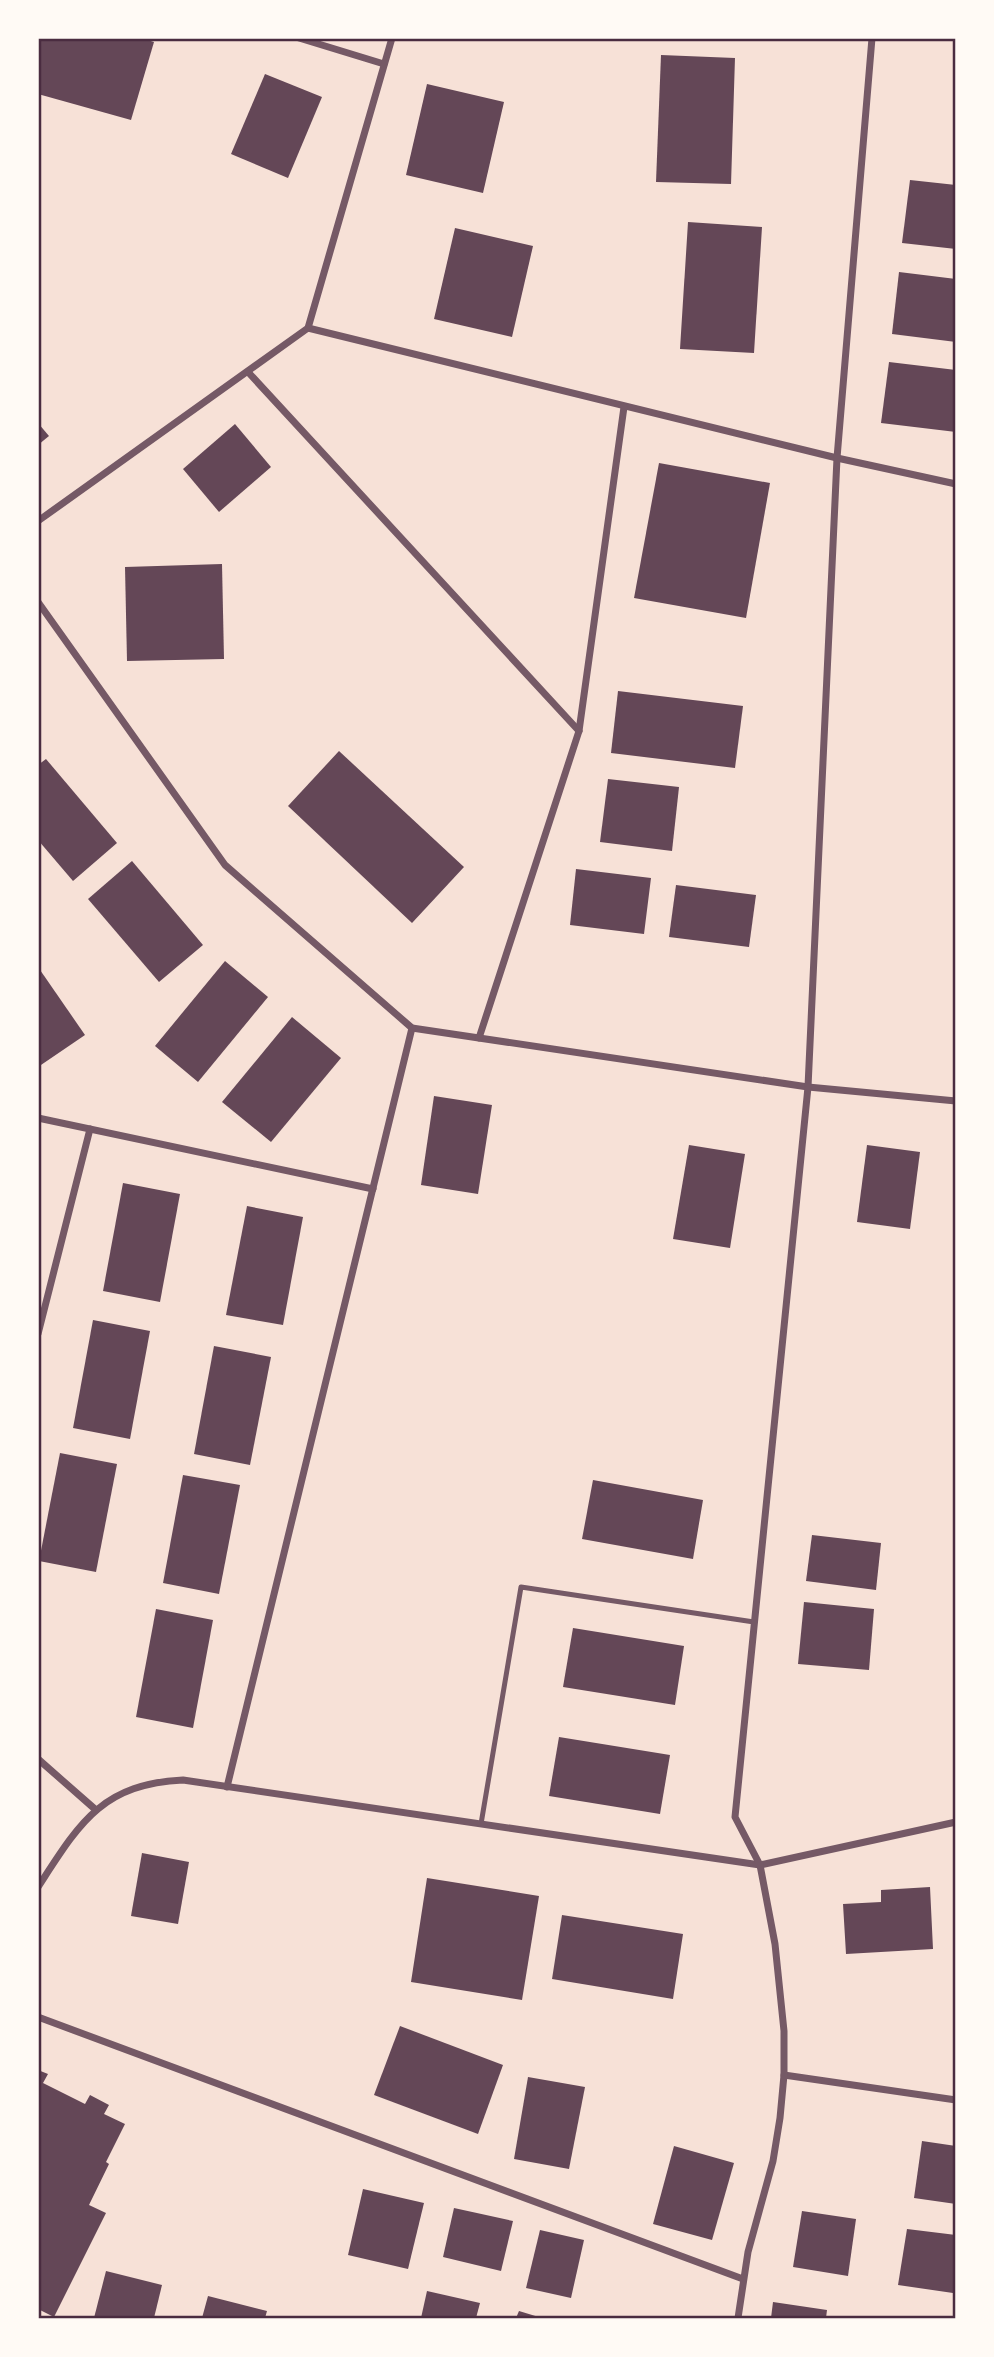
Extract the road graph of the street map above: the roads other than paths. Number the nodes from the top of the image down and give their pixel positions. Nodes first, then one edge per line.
1 (299, 38) edge
2 (392, 38) edge
3 (872, 38) edge
4 (384, 64) junction
5 (308, 328) junction
6 (248, 372) junction
7 (624, 407) junction
8 (837, 458) junction
9 (956, 484) edge
10 (38, 521) edge
11 (38, 602) edge
12 (579, 731) junction
13 (412, 1028) junction
14 (479, 1038) junction
15 (808, 1087) junction
16 (956, 1101) edge
17 (38, 1118) edge
18 (90, 1129) junction
19 (373, 1189) junction
20 (38, 1334) edge
21 (754, 1622) junction
22 (38, 1759) edge
23 (226, 1787) junction
24 (96, 1810) junction
25 (956, 1822) edge
26 (481, 1824) junction
27 (760, 1865) junction
28 (38, 1887) edge
29 (38, 2017) edge
30 (784, 2075) junction
31 (956, 2100) edge
32 (743, 2279) junction
33 (738, 2319) edge

1 - 4 street
2 - 4 street
3 - 8 street
4 - 5 street
5 - 6 street
5 - 7 street
6 - 10 street
6 - 12 street
7 - 8 street
7 - 12 street
8 - 9 street
8 - 15 street
11 - 13 street
12 - 14 street
13 - 14 street
13 - 19 street
14 - 15 street
15 - 16 street
15 - 21 street
17 - 18 street
18 - 19 street
18 - 20 street
19 - 23 street
21 - 26 lane
21 - 27 street
22 - 24 street
23 - 24 street
23 - 26 street
24 - 28 street
25 - 27 street
26 - 27 street
27 - 30 street
29 - 32 street
30 - 31 street
30 - 32 street
32 - 33 street

